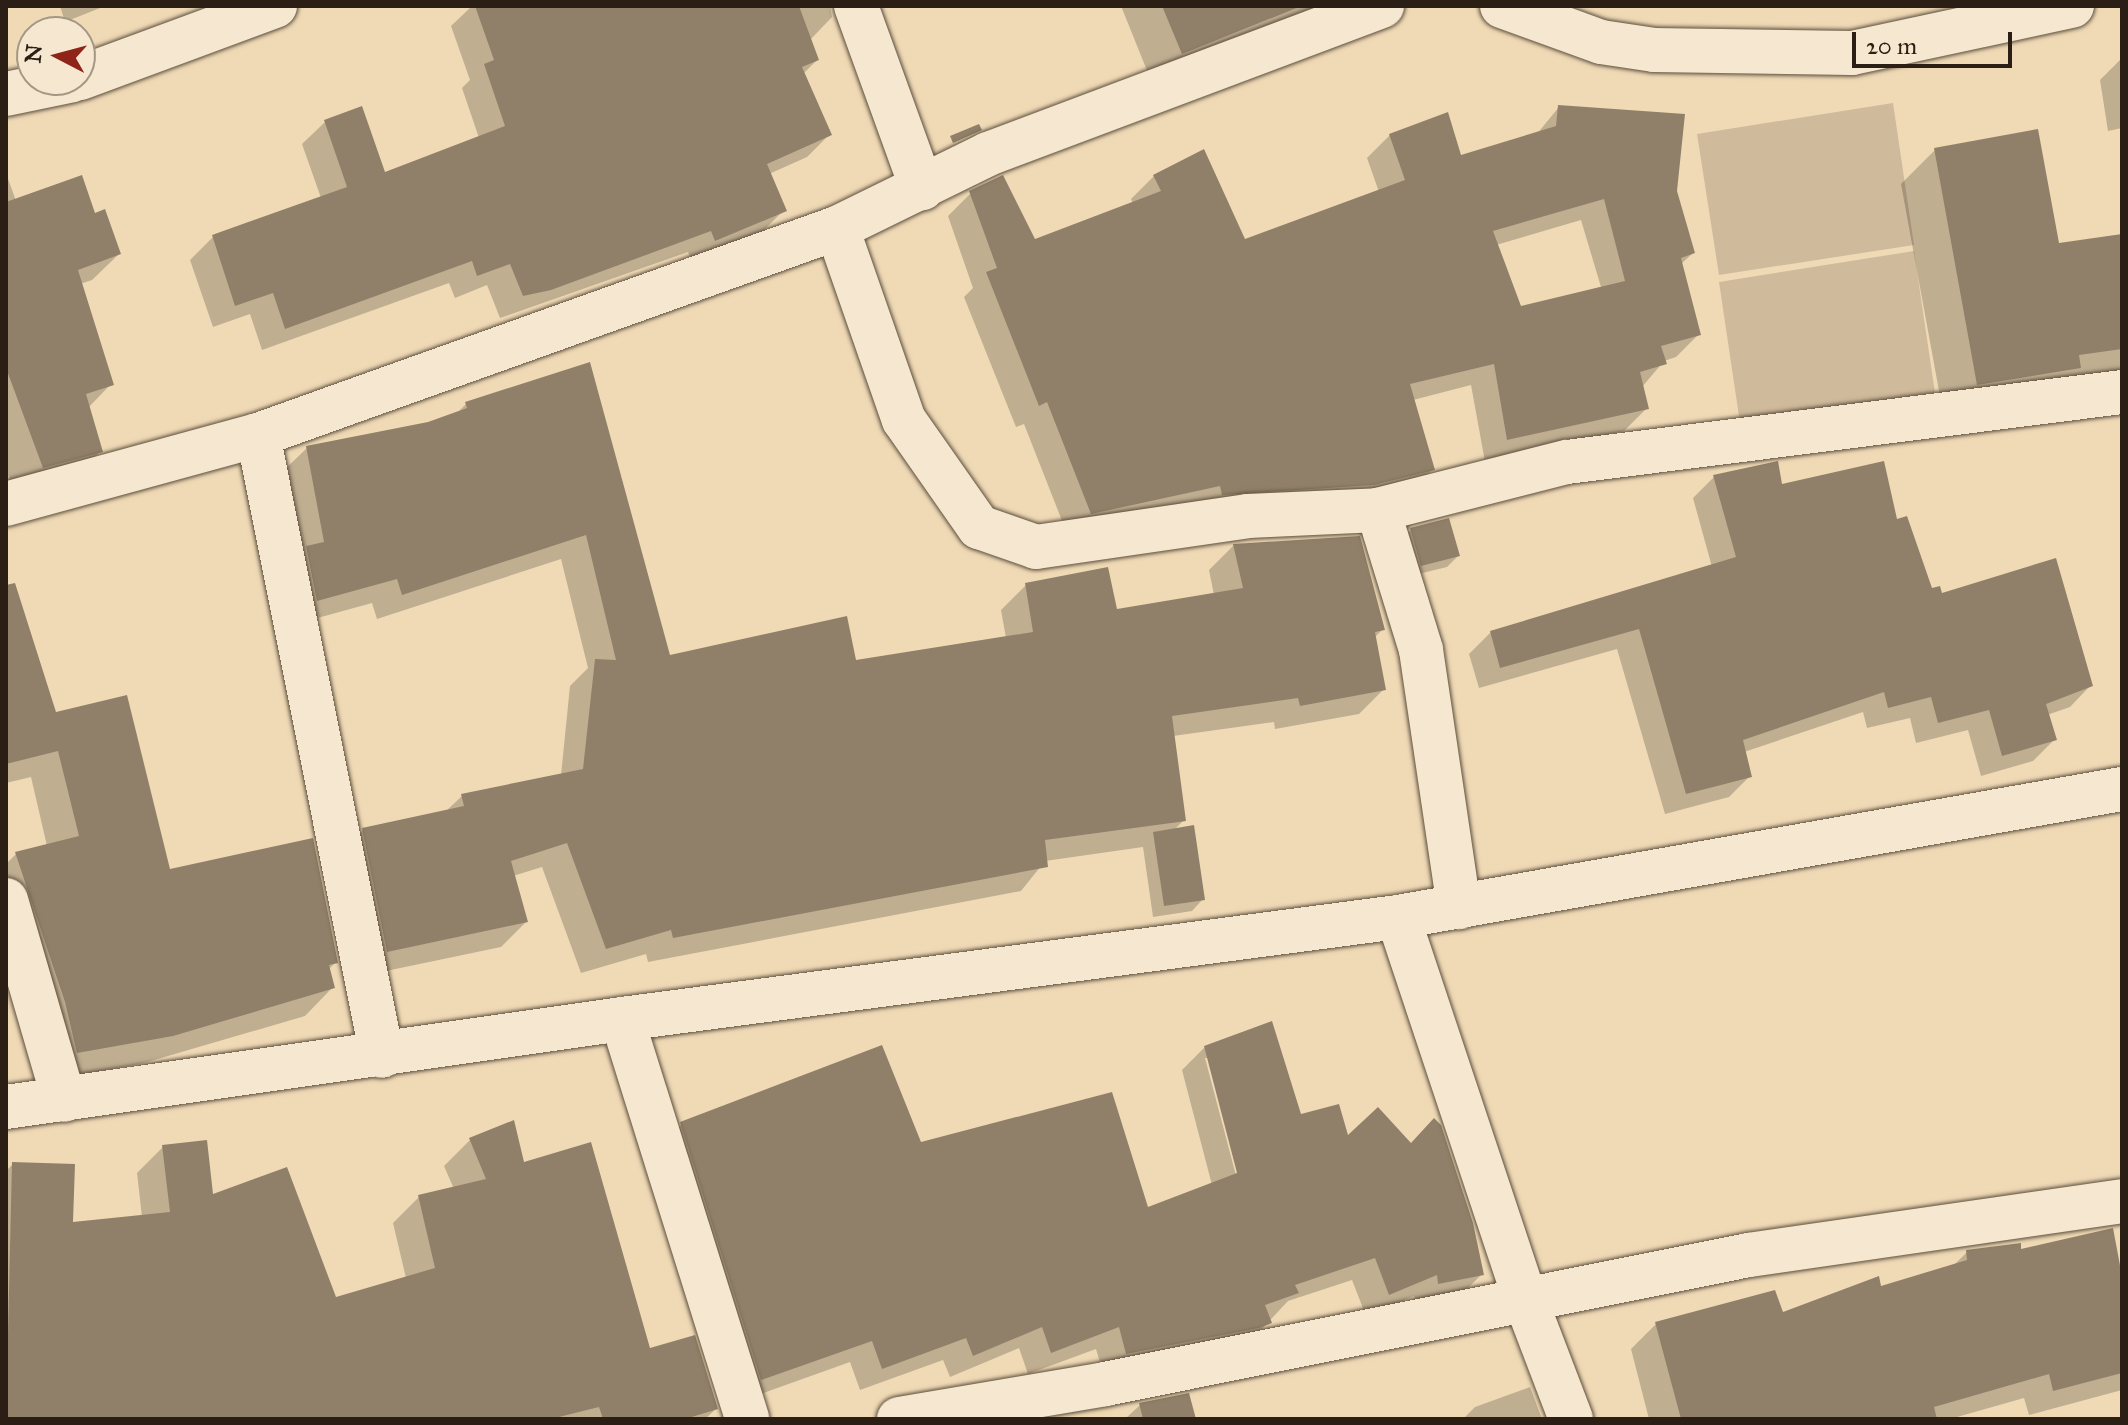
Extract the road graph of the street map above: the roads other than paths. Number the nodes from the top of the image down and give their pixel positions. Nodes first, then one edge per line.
1 (275, 6) edge
2 (856, 6) edge
3 (1382, 6) edge
4 (1502, 6) edge
5 (2072, 6) edge
6 (96, 72) edge
7 (922, 188) junction
8 (837, 228) junction
9 (2122, 392) edge
10 (258, 435) junction
11 (6, 504) edge
12 (1378, 510) junction
13 (2122, 789) edge
14 (6, 900) edge
15 (1459, 907) junction
16 (1398, 917) junction
17 (622, 1019) junction
18 (382, 1056) junction
19 (64, 1100) junction
20 (6, 1107) edge
21 (2122, 1201) edge
22 (1524, 1296) junction
23 (747, 1419) edge
24 (899, 1419) edge
25 (1571, 1419) edge

1 - 6 street
2 - 7 street
3 - 7 street
4 - 5 street
7 - 8 street
8 - 10 street
8 - 12 street
9 - 12 street
10 - 11 street
10 - 18 street
12 - 15 street
13 - 15 street
14 - 19 street
15 - 16 street
16 - 17 street
16 - 22 street
17 - 18 street
17 - 23 street
18 - 19 street
19 - 20 street
21 - 22 street
22 - 24 street
22 - 25 street

